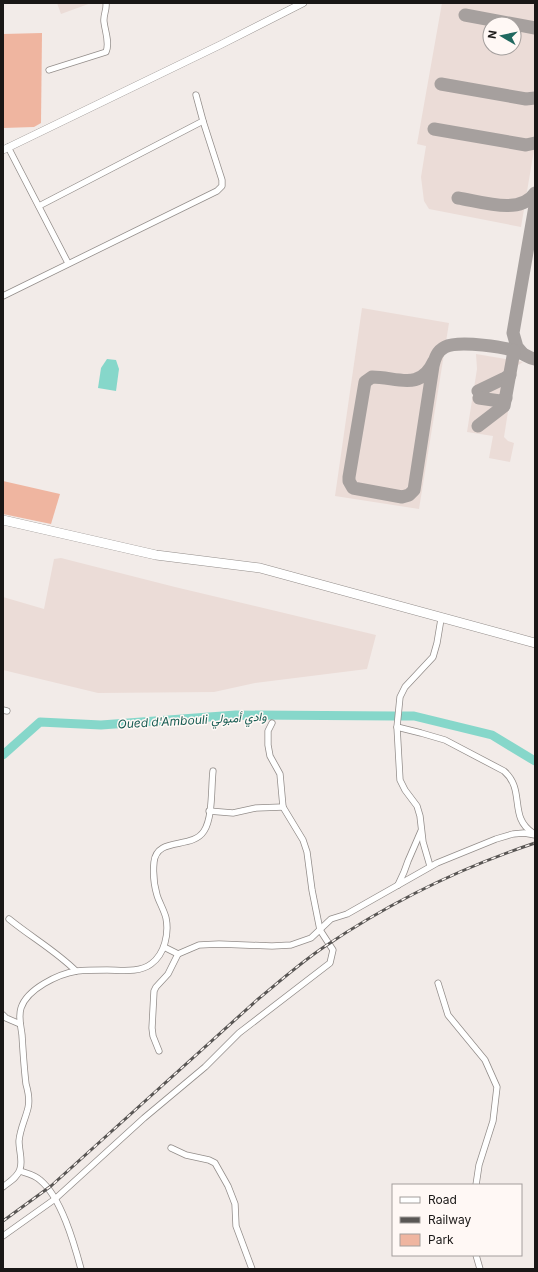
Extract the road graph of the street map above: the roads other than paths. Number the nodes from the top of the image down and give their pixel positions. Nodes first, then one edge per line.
1 (106, 3) edge
2 (303, 3) edge
3 (49, 70) dead end
4 (196, 95) dead end
5 (203, 121) junction
6 (6, 148) edge
7 (39, 206) junction
8 (68, 263) junction
9 (3, 296) edge
10 (3, 520) edge
11 (441, 619) junction
12 (535, 643) edge
13 (272, 723) dead end
14 (398, 728) junction
15 (212, 771) dead end
16 (283, 807) junction
17 (209, 811) junction
18 (421, 829) junction
19 (535, 835) edge
20 (430, 866) junction
21 (398, 886) junction
22 (9, 919) dead end
23 (320, 930) junction
24 (164, 947) junction
25 (178, 954) junction
26 (76, 971) junction
27 (438, 983) dead end
28 (3, 1015) edge
29 (20, 1024) junction
30 (158, 1051) dead end
31 (171, 1148) dead end
32 (20, 1171) junction
33 (476, 1184) edge
34 (3, 1187) edge
35 (56, 1200) junction
36 (3, 1236) edge
37 (476, 1256) edge
38 (81, 1269) edge
39 (252, 1269) edge
40 (480, 1269) edge

1 - 3 street
2 - 6 street
4 - 5 street
5 - 7 street
5 - 8 street
6 - 7 street
7 - 8 street
8 - 9 street
10 - 11 highway
11 - 12 highway
11 - 14 street
13 - 16 street
14 - 18 street
14 - 19 street
15 - 17 street
16 - 17 street
16 - 23 street
17 - 24 street
18 - 20 street
18 - 21 street
19 - 20 street
20 - 21 street
21 - 23 street
22 - 26 street
23 - 25 street
23 - 35 street
24 - 25 street
24 - 26 street
25 - 30 street
26 - 29 street
27 - 33 street
28 - 29 street
29 - 32 street
31 - 39 street
32 - 34 street
32 - 35 street
35 - 36 street
35 - 38 street
37 - 40 street

